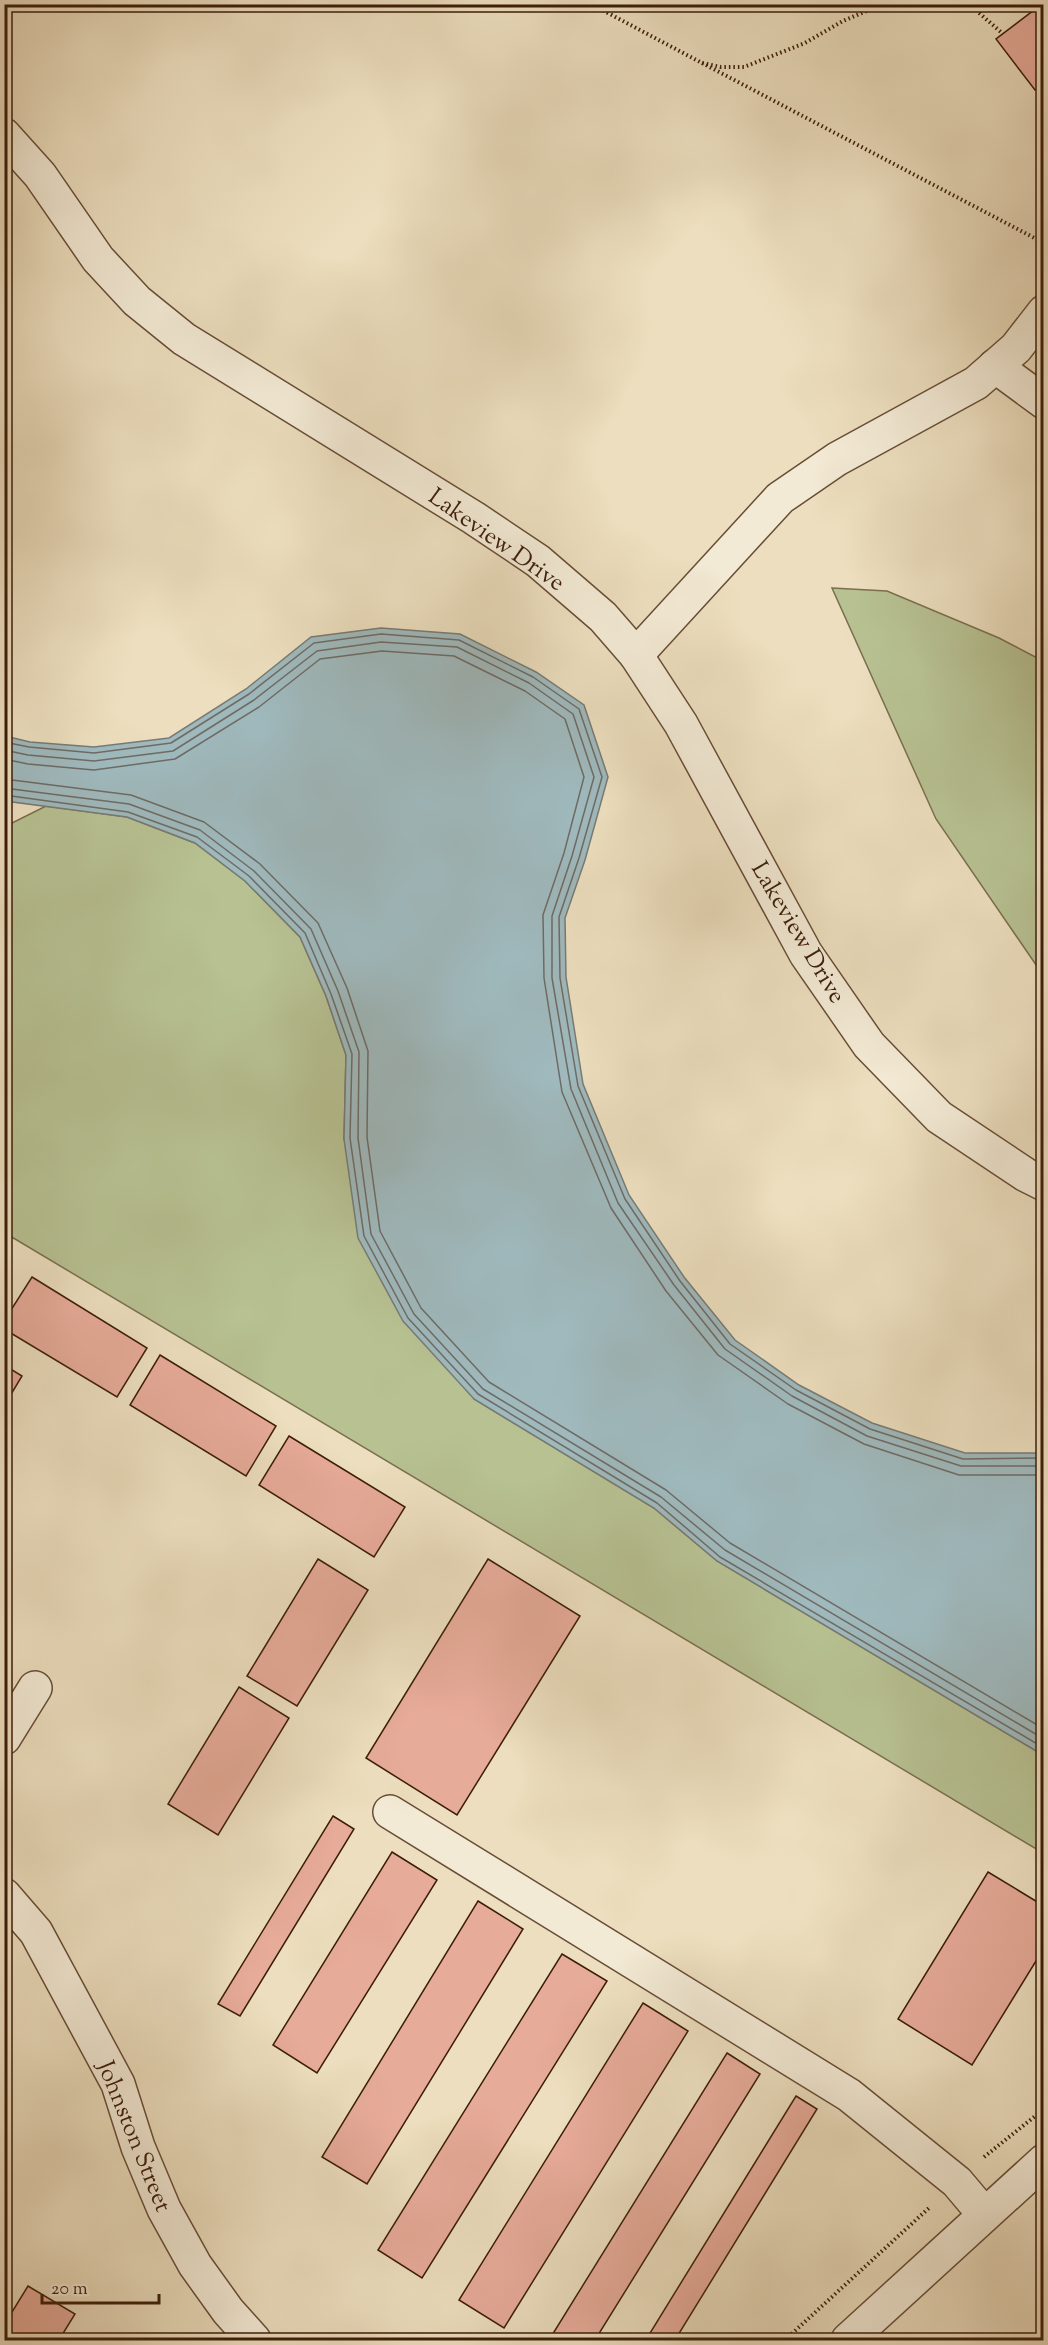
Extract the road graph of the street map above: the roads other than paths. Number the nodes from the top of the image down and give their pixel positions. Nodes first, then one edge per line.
1 (4, 135) edge
2 (1044, 312) edge
3 (995, 366) junction
4 (1044, 402) edge
5 (636, 655) junction
6 (1044, 1184) edge
7 (35, 1688) dead end
8 (4, 1738) edge
9 (390, 1812) dead end
10 (4, 1895) edge
11 (1044, 2161) edge
12 (984, 2214) junction
13 (856, 2338) edge
14 (254, 2340) edge

1 - 5 street, Lakeview Drive
2 - 3 street
3 - 4 street
3 - 5 street
5 - 6 street, Lakeview Drive
7 - 8 street
9 - 12 street
10 - 14 street, Johnston Street
11 - 12 street
12 - 13 street

